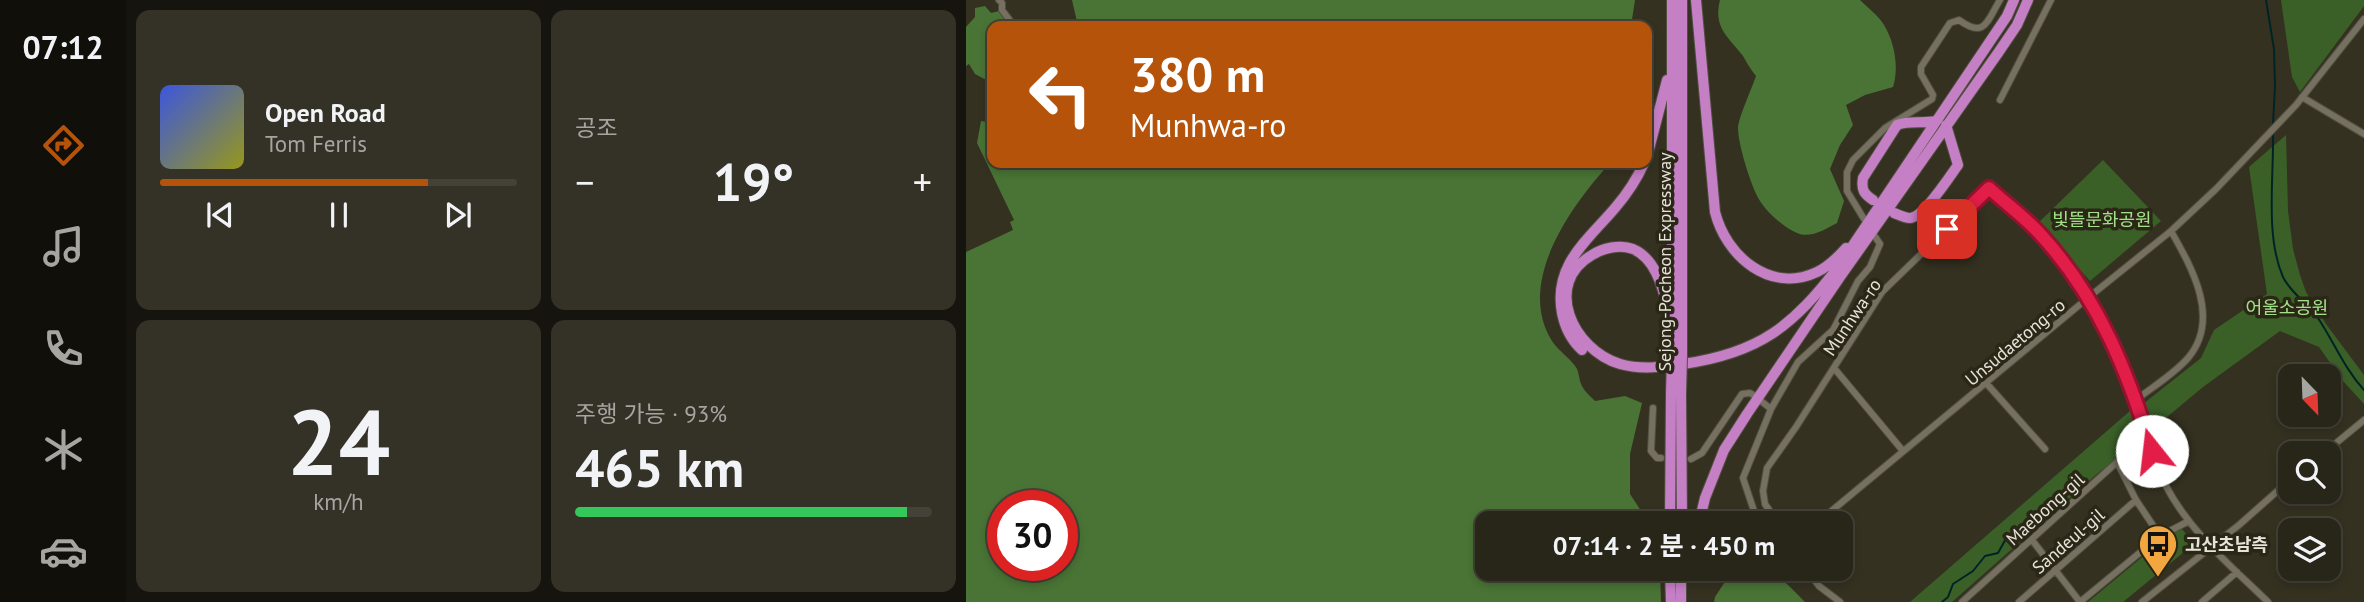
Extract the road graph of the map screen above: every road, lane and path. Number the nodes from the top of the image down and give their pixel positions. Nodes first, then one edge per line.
1 (999, 0) edge
2 (1672, 0) edge
3 (1682, 0) edge
4 (1696, 0) edge
5 (2000, 0) edge
6 (2014, 0) edge
7 (2028, 0) edge
8 (2051, 0) edge
9 (2364, 19) edge
10 (1010, 21) edge
11 (1672, 64) junction
12 (2302, 97) junction
13 (2000, 100) dead end
14 (1914, 123) junction
15 (1941, 123) junction
16 (2364, 134) edge
17 (1652, 138) edge
18 (1925, 147) junction
19 (1953, 148) junction
20 (1641, 168) edge
21 (1873, 200) dead end
22 (1894, 213) dead end
23 (1867, 228) junction
24 (2171, 231) junction
25 (1840, 276) junction
26 (2089, 297) junction
27 (1672, 321) junction
28 (1677, 355) junction
29 (1834, 368) junction
30 (1987, 384) junction
31 (1676, 394) junction
32 (2137, 399) junction
33 (1653, 408) dead end
34 (1771, 409) junction
35 (2364, 420) edge
36 (2148, 438) junction
37 (2339, 441) edge
38 (2045, 449) dead end
39 (1903, 452) junction
40 (1661, 458) dead end
41 (1691, 459) dead end
42 (2117, 462) junction
43 (2278, 490) edge
44 (2136, 500) junction
45 (1671, 511) edge
46 (1681, 511) edge
47 (1702, 511) edge
48 (1754, 511) edge
49 (1769, 511) edge
50 (1832, 511) edge
51 (2189, 521) junction
52 (2160, 536) junction
53 (2032, 540) junction
54 (2212, 547) junction
55 (2055, 571) junction
56 (2236, 572) junction
57 (1670, 581) edge
58 (1815, 581) edge
59 (1671, 602) edge
60 (1840, 602) edge
61 (1962, 602) edge
62 (2019, 602) edge
63 (2080, 602) edge
64 (2142, 602) edge
65 (2202, 602) edge
66 (2268, 602) edge

1 - 10 street
2 - 11 highway, Sejong-Pocheon Expressway
3 - 28 highway, Sejong-Pocheon Expressway
4 - 23 highway
5 - 23 street
6 - 15 highway
7 - 15 highway
8 - 13 street
9 - 12 street, Unsudaetong-ro
11 - 17 highway
11 - 27 highway, Sejong-Pocheon Expressway
12 - 16 street
12 - 24 street, Unsudaetong-ro
14 - 15 highway
14 - 18 highway
14 - 21 highway
15 - 18 highway
15 - 19 highway
18 - 19 highway
18 - 23 highway
18 - 25 highway
19 - 22 highway
20 - 25 highway
23 - 27 highway
23 - 34 street
24 - 26 street, Unsudaetong-ro
24 - 32 street
25 - 47 highway
26 - 29 street, Munhwa-ro
26 - 30 street, Unsudaetong-ro
26 - 32 street, Munhwa-ro
27 - 28 highway, Sejong-Pocheon Expressway
28 - 31 highway, Sejong-Pocheon Expressway, bridge
29 - 39 street
29 - 49 street, Munhwa-ro
30 - 38 street
30 - 39 street, Unsudaetong-ro
31 - 45 highway, Sejong-Pocheon Expressway
31 - 46 highway, Sejong-Pocheon Expressway
32 - 36 street, Munhwa-ro
33 - 40 street
34 - 41 street
34 - 48 street
35 - 37 street
36 - 42 street, Maebong-gil
36 - 51 street, Munhwa-ro
39 - 50 street, Unsudaetong-ro
42 - 44 street
42 - 53 street, Maebong-gil
43 - 54 street
44 - 52 street
44 - 55 street, Sandeul-gil
51 - 52 street
51 - 54 street, Munhwa-ro
52 - 63 street
53 - 55 street
53 - 61 street, Maebong-gil
54 - 56 street, Munhwa-ro
54 - 64 street
55 - 62 street, Sandeul-gil
55 - 63 street
56 - 65 street
56 - 66 street, Munhwa-ro
57 - 59 highway
58 - 60 street

